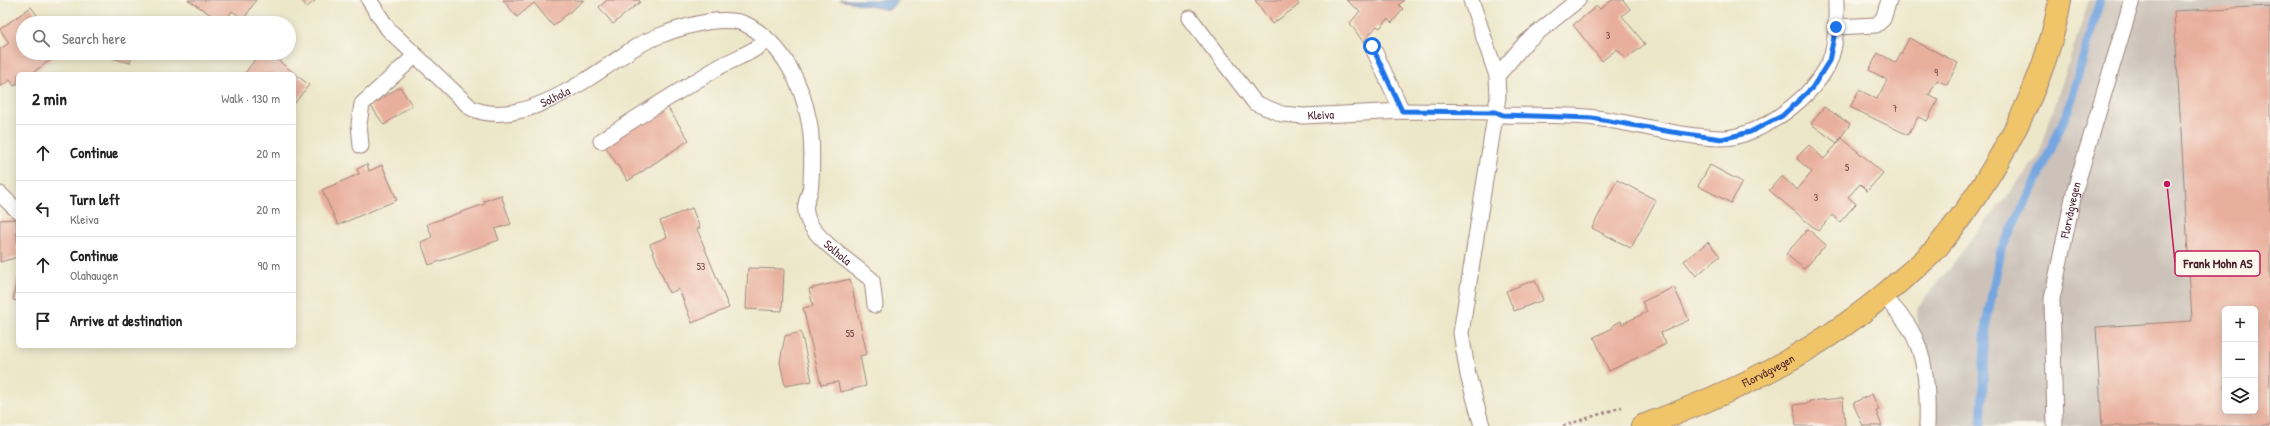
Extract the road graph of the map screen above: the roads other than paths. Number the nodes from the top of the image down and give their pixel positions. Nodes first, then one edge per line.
1 (369, 0) edge
2 (1470, 0) edge
3 (1578, 0) edge
4 (1836, 0) edge
5 (1889, 0) edge
6 (2060, 0) edge
7 (2132, 0) edge
8 (1190, 18) dead end
9 (1836, 27) junction
10 (767, 40) junction
11 (1372, 46) dead end
12 (415, 56) junction
13 (1497, 76) junction
14 (1402, 111) junction
15 (1496, 112) junction
16 (601, 141) dead end
17 (361, 146) dead end
18 (0, 194) edge
19 (16, 209) edge
20 (1884, 296) junction
21 (875, 305) dead end
22 (1482, 426) edge
23 (1642, 426) edge
24 (1927, 426) edge
25 (2055, 426) edge

1 - 12 lane, Solhola
2 - 13 lane
3 - 13 lane
4 - 9 lane, Kleiva
5 - 9 lane
6 - 20 main road, Florvågvegen
7 - 25 lane, Florvågvegen
8 - 14 lane, Kleiva
9 - 15 lane, Kleiva
10 - 12 lane, Solhola
10 - 16 lane
10 - 21 lane, Solhola
11 - 14 lane
12 - 17 lane
13 - 15 lane
14 - 15 lane, Kleiva
15 - 22 lane
18 - 19 lane
20 - 23 main road, Florvågvegen
20 - 24 lane

